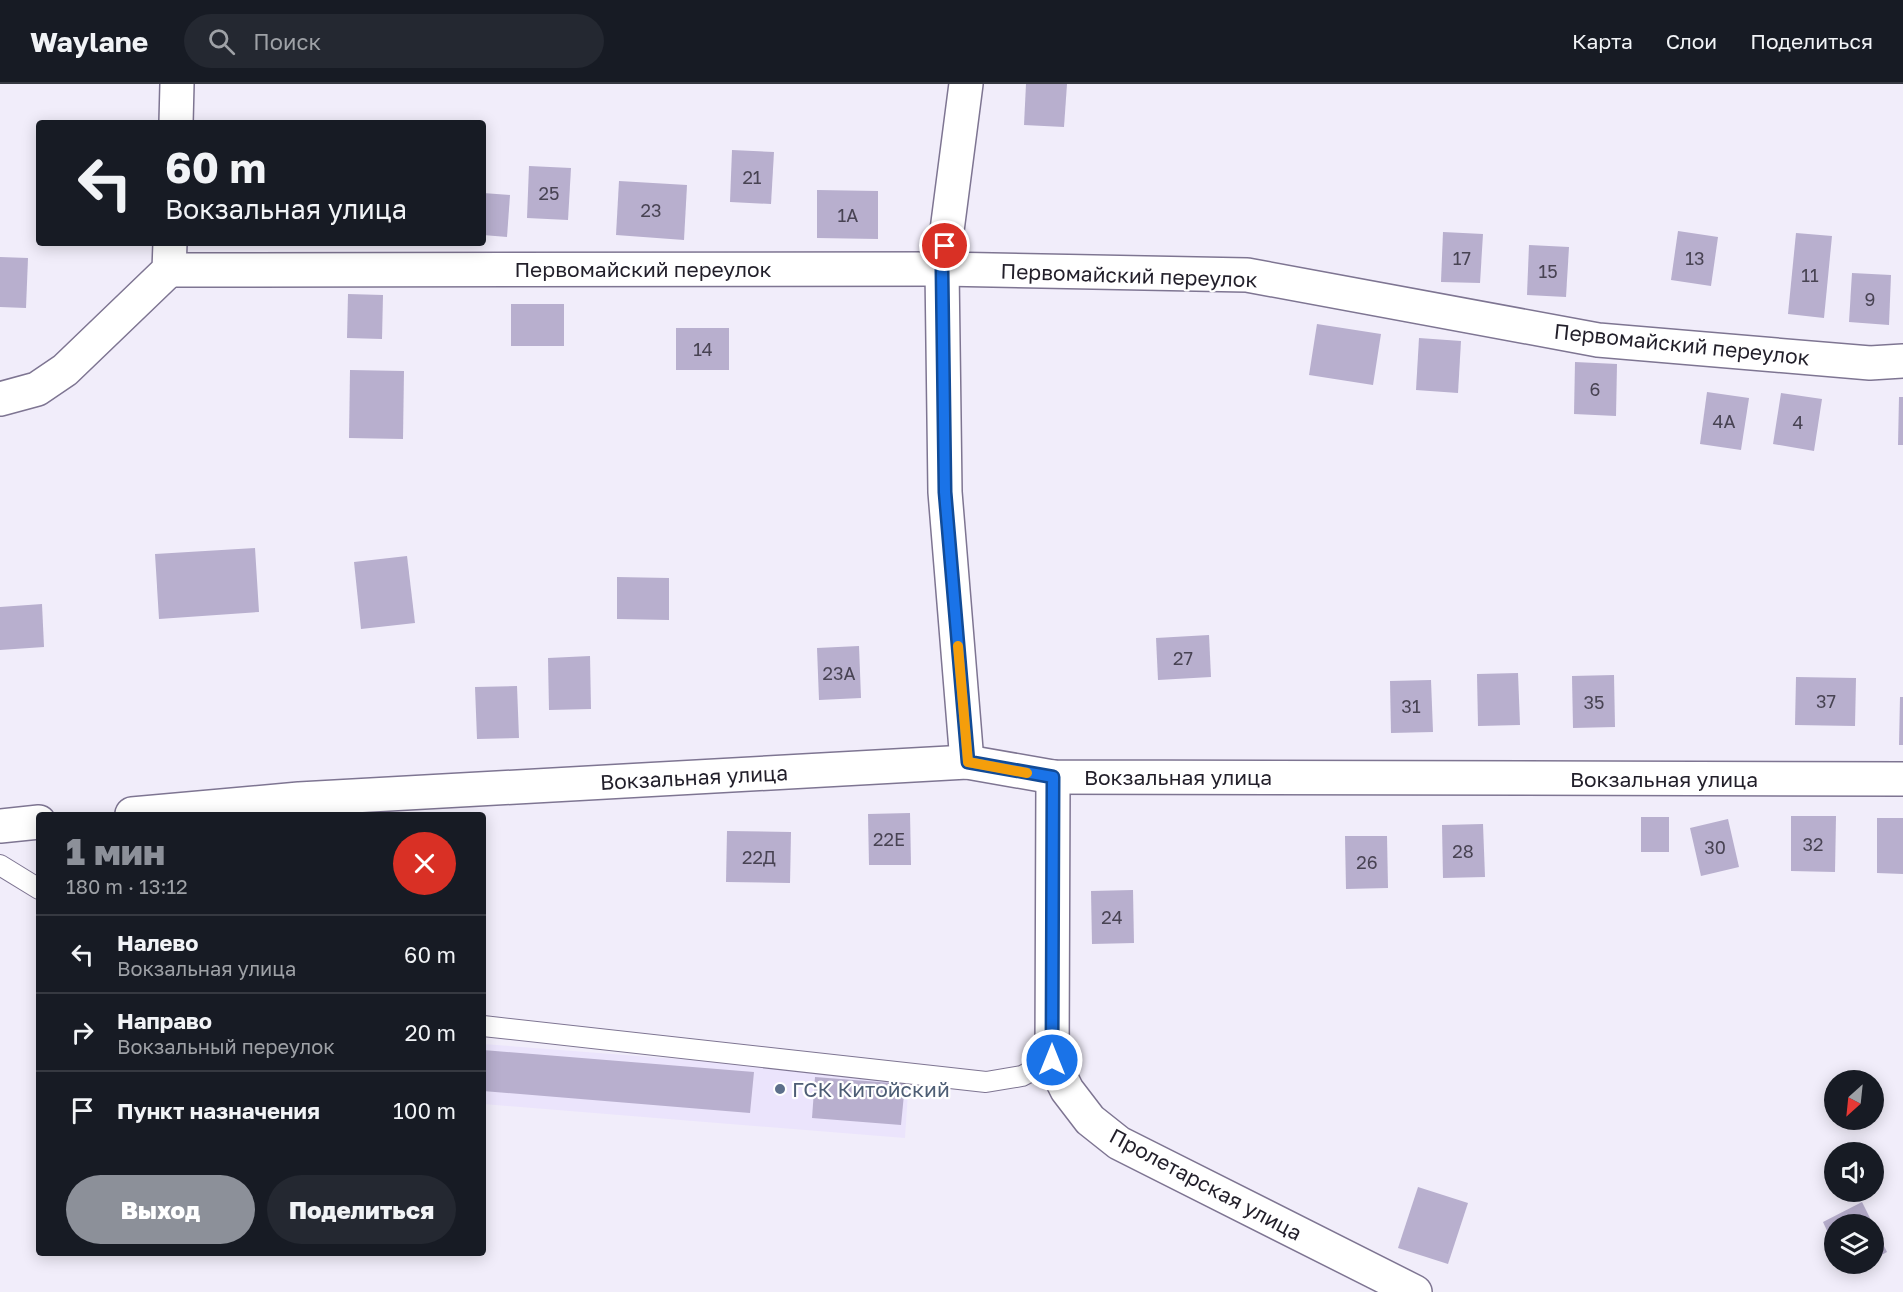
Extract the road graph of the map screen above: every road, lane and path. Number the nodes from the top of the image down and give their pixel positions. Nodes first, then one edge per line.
1 (177, 84) edge
2 (966, 84) edge
3 (176, 120) edge
4 (170, 257) edge
5 (942, 269) junction
6 (1903, 361) edge
7 (0, 399) edge
8 (968, 762) junction
9 (1053, 777) junction
10 (1903, 779) edge
11 (154, 812) edge
12 (36, 822) edge
13 (0, 826) edge
14 (0, 865) edge
15 (36, 887) edge
16 (486, 1026) edge
17 (1052, 1060) junction
18 (1415, 1292) edge

1 - 3 street
2 - 5 street
4 - 5 street, Первомайский переулок
4 - 7 street
5 - 6 street, Первомайский переулок
5 - 8 street
8 - 9 street, Вокзальная улица
8 - 11 street, Вокзальная улица
9 - 10 street, Вокзальная улица
9 - 17 street, Пролетарская улица
12 - 13 street
14 - 15 lane
16 - 17 lane
17 - 18 street, Пролетарская улица

